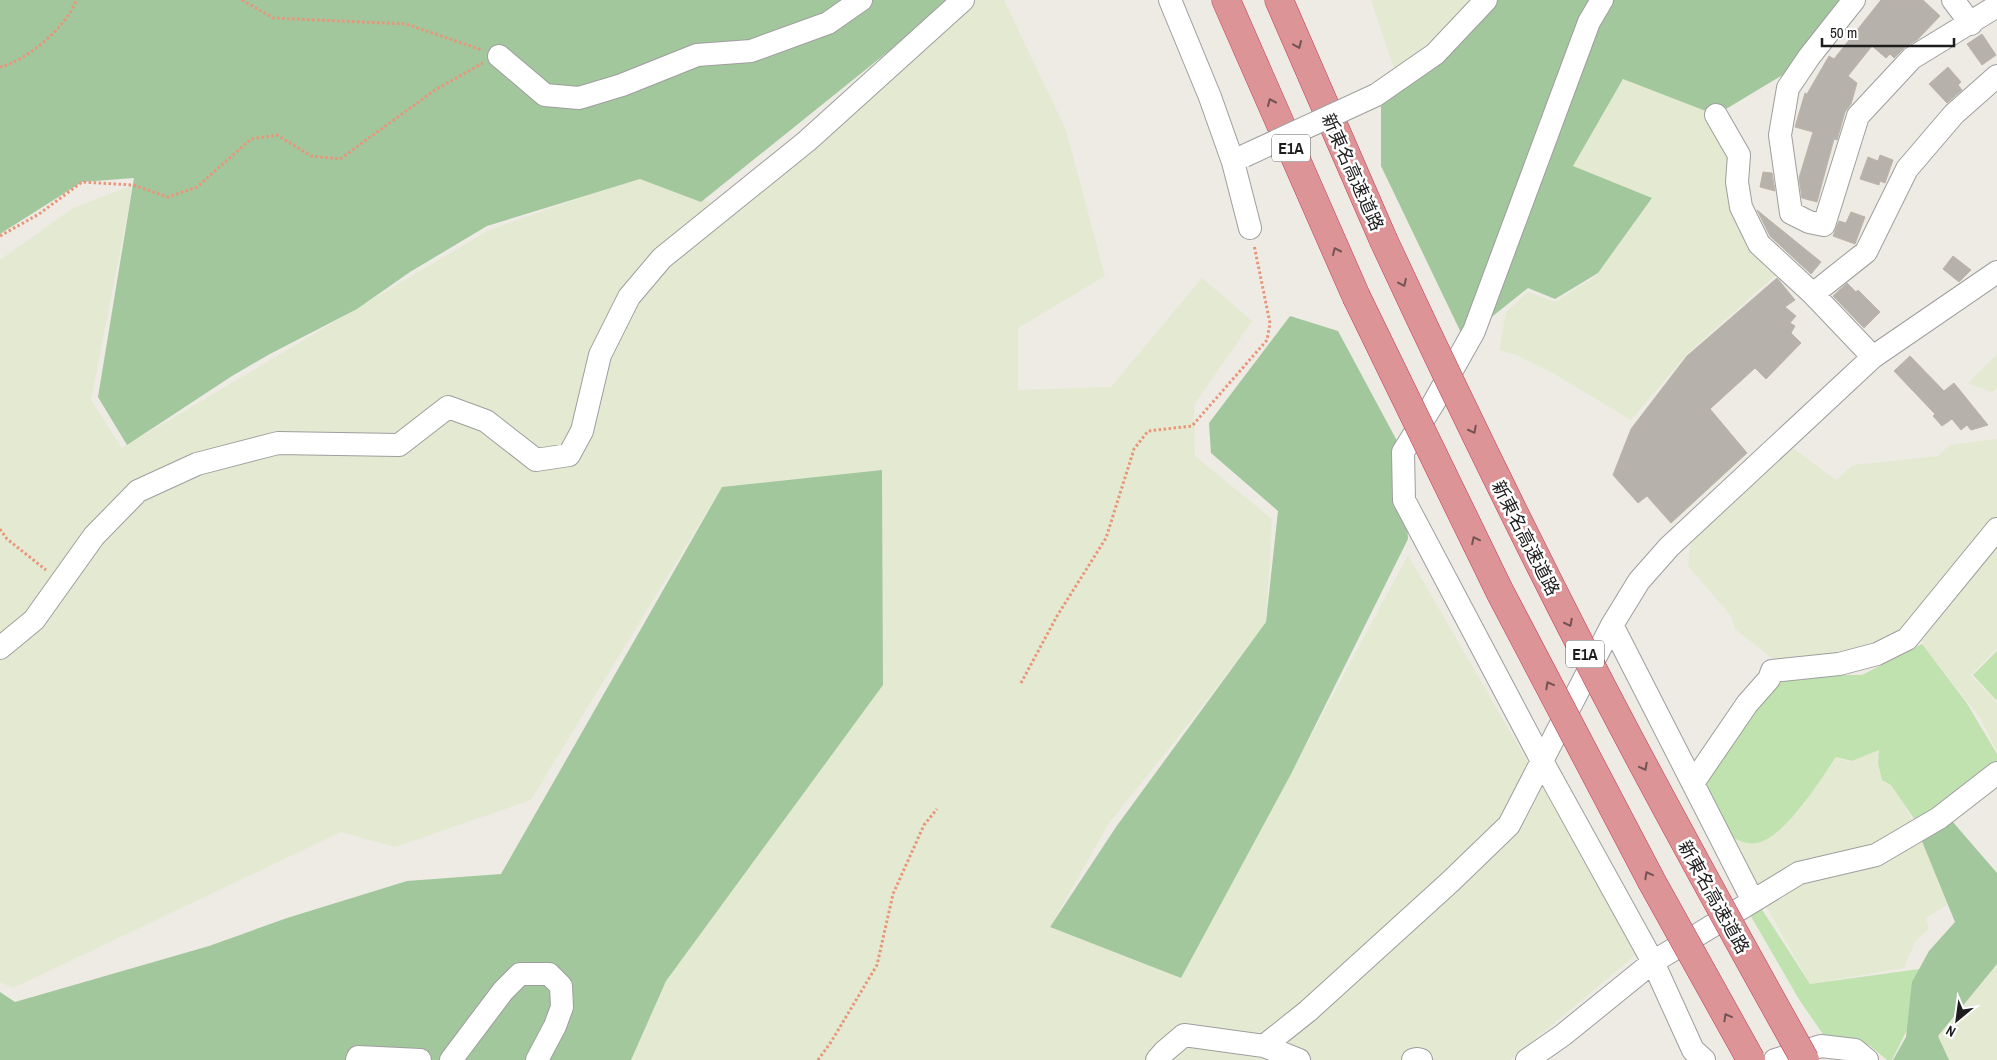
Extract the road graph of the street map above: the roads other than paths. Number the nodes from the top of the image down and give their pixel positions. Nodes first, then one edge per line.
1 (861, 0) edge
2 (963, 0) edge
3 (1170, 0) edge
4 (1226, 0) edge
5 (1280, 0) edge
6 (1486, 0) edge
7 (1602, 0) edge
8 (1854, 0) edge
9 (1952, 0) edge
10 (1997, 6) edge
11 (1970, 24) junction
12 (499, 56) road end
13 (1997, 76) edge
14 (1716, 115) dead end
15 (1239, 159) junction
16 (1250, 228) road end
17 (1997, 272) edge
18 (1813, 294) junction
19 (1873, 358) junction
20 (1997, 530) edge
21 (1612, 625) junction
22 (0, 648) edge
23 (1542, 761) junction
24 (1997, 772) edge
25 (1693, 783) junction
26 (1753, 901) junction
27 (1653, 962) junction
28 (1264, 1046) junction
29 (357, 1060) edge
30 (420, 1060) edge
31 (451, 1060) edge
32 (537, 1060) edge
33 (1157, 1060) edge
34 (1299, 1060) edge
35 (1413, 1060) edge
36 (1421, 1060) edge
37 (1527, 1060) edge
38 (1704, 1060) edge
39 (1750, 1060) edge
40 (1775, 1060) edge
41 (1805, 1060) edge
42 (1867, 1060) edge

1 - 12 street
2 - 22 street
3 - 15 street
39 -> 4 highway, E1A, bridge
5 -> 41 highway, 新東名高速道路 / E1A, bridge
6 - 15 street, bridge
7 - 23 street
8 - 11 street
9 - 11 street
10 - 11 street
13 - 18 street
14 - 18 street
15 - 16 street
17 - 19 street
18 - 19 street
19 - 21 street
20 - 25 street
21 - 23 street
21 - 25 street
23 - 27 street
23 - 28 street
24 - 26 street
25 - 26 street
26 - 27 street
27 - 37 street
27 - 38 street
28 - 33 street
28 - 34 street
29 - 30 street
31 - 32 street
35 - 36 street
40 - 42 street

